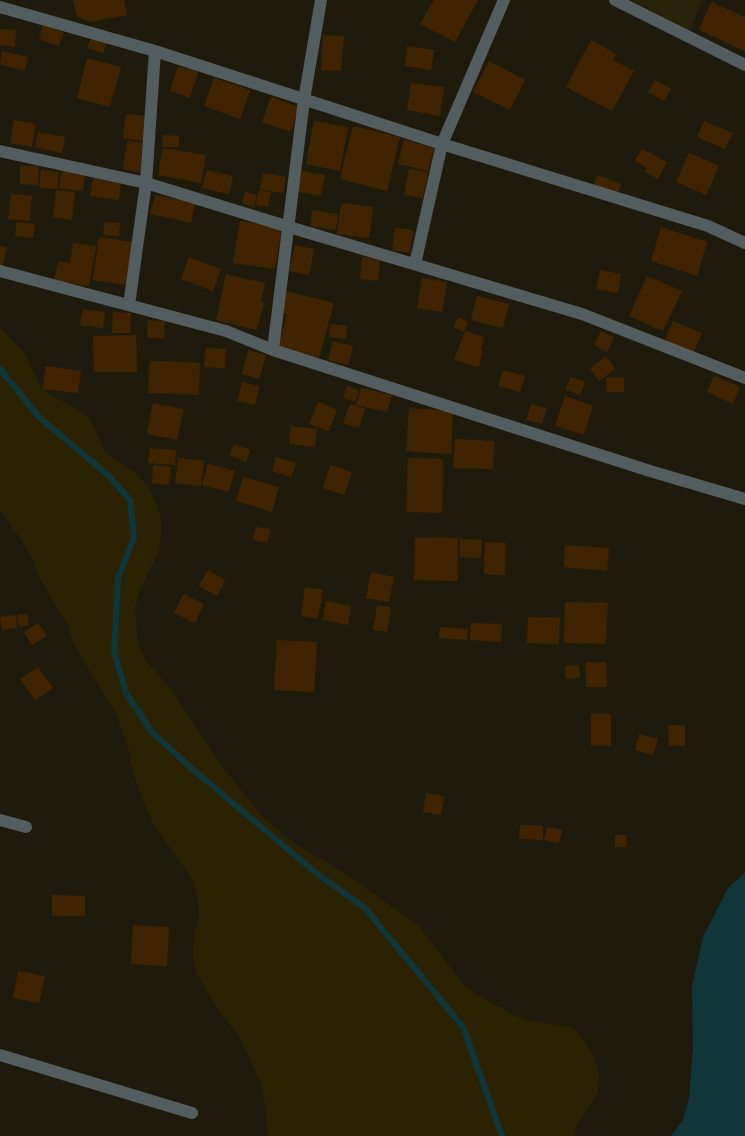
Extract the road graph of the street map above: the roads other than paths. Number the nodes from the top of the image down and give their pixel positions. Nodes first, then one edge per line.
1 (321, 0) edge
2 (504, 0) edge
3 (615, 0) edge
4 (0, 7) edge
5 (155, 50) junction
6 (745, 65) edge
7 (304, 100) junction
8 (442, 144) junction
9 (0, 151) edge
10 (146, 183) junction
11 (289, 227) junction
12 (745, 243) edge
13 (415, 264) junction
14 (0, 271) edge
15 (129, 305) junction
16 (273, 350) junction
17 (745, 378) edge
18 (745, 499) edge
19 (0, 820) edge
20 (26, 827) dead end
21 (0, 1055) edge
22 (192, 1113) dead end

1 - 7 street
2 - 8 street
3 - 6 street
4 - 5 street
5 - 7 street
5 - 10 street
7 - 8 street
7 - 11 street
8 - 12 street
8 - 13 street
9 - 10 street
10 - 11 street
10 - 15 street
11 - 13 street
11 - 16 street
13 - 17 street
14 - 15 street
15 - 16 street
16 - 18 street
19 - 20 street
21 - 22 street

